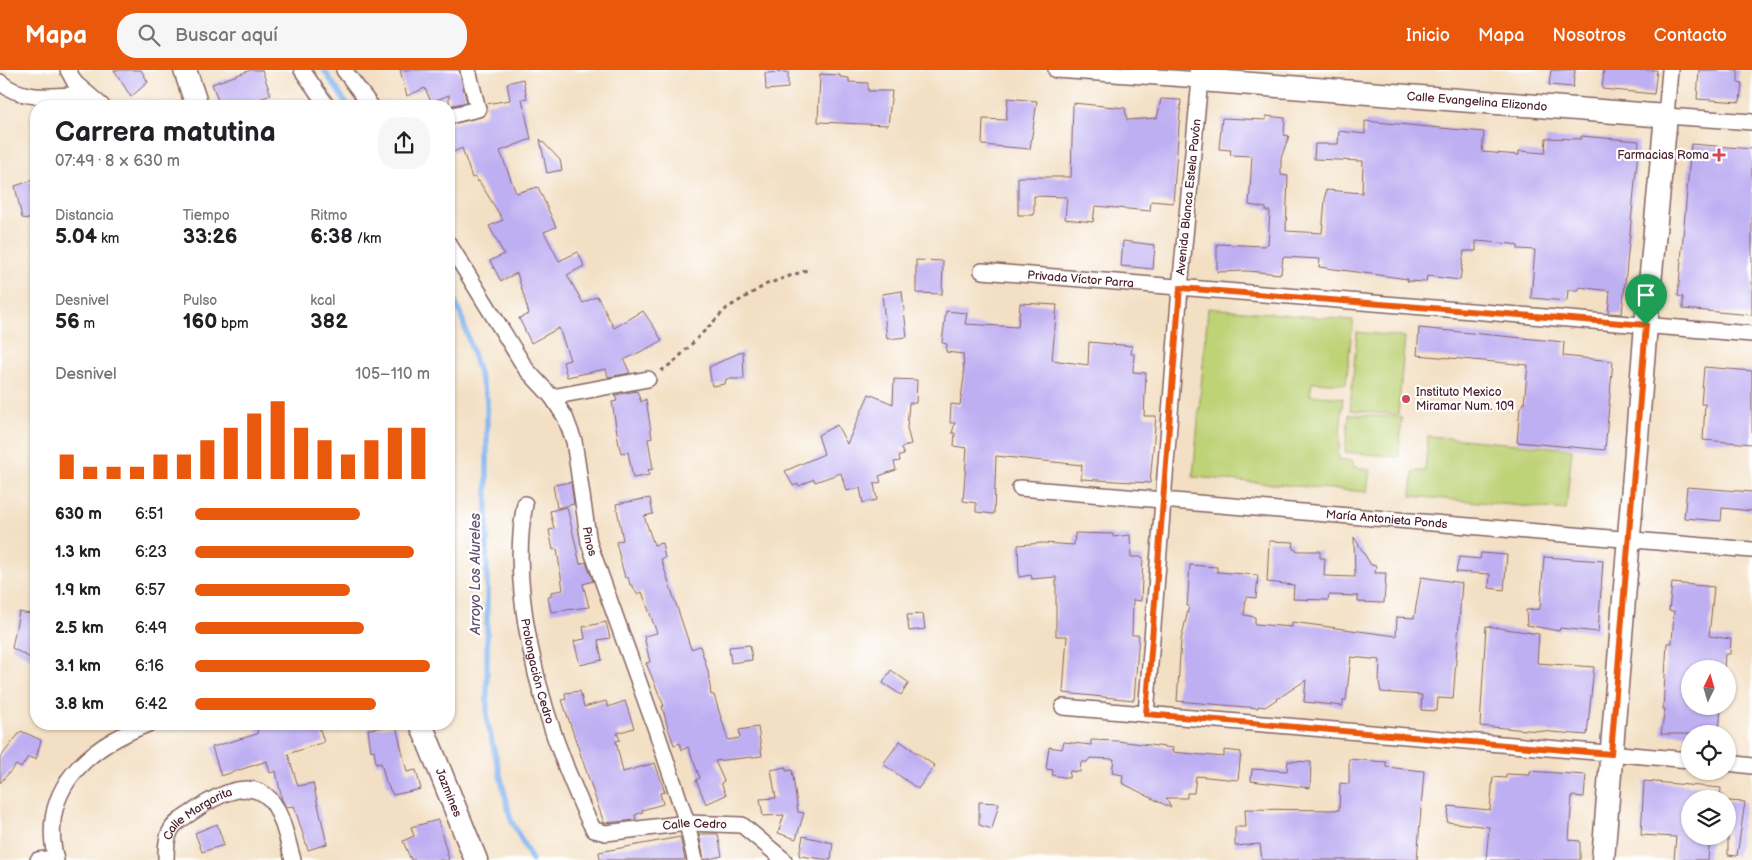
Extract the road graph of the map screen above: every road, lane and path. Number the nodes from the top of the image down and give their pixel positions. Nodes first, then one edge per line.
1 (68, 70) edge
2 (185, 70) edge
3 (302, 70) edge
4 (344, 70) edge
5 (468, 70) edge
6 (1056, 70) edge
7 (1670, 70) edge
8 (1201, 75) edge
9 (0, 82) edge
10 (88, 94) junction
11 (95, 100) edge
12 (195, 100) edge
13 (324, 100) edge
14 (366, 100) edge
15 (455, 115) edge
16 (1666, 116) junction
17 (1752, 122) edge
18 (455, 254) edge
19 (807, 270) dead end
20 (982, 272) dead end
21 (1180, 288) junction
22 (1646, 325) junction
23 (1752, 334) edge
24 (648, 379) joint
25 (552, 397) junction
26 (1020, 488) dead end
27 (1163, 499) junction
28 (525, 504) dead end
29 (1629, 540) junction
30 (1752, 550) edge
31 (1063, 707) dead end
32 (1146, 714) junction
33 (133, 730) edge
34 (423, 730) edge
35 (1611, 754) junction
36 (1681, 759) edge
37 (1736, 765) edge
38 (1752, 766) edge
39 (687, 823) junction
40 (594, 830) joint
41 (56, 859) edge
42 (38, 860) edge
43 (166, 860) edge
44 (293, 860) edge
45 (476, 860) edge
46 (695, 860) edge
47 (784, 860) edge
48 (1603, 860) edge

1 - 10 street
2 - 12 main road
3 - 13 street
4 - 14 street
5 - 15 street
6 - 8 street
7 - 16 street
8 - 16 main road, Calle Evangelina Elizondo
8 - 21 street, Avenida Blanca Estela Pavón
9 - 10 street
10 - 11 street
16 - 17 street, Calle Evangelina Elizondo
16 - 22 main road
18 - 25 street, Pinos
19 - 24 path
20 - 21 street, Privada Víctor Parra
21 - 22 street, Privada Víctor Parra
21 - 27 street, Avenida Blanca Estela Pavón
22 - 23 street, Privada Víctor Parra
22 - 29 main road
24 - 25 street
25 - 39 street, Pinos
26 - 27 street, María Antonieta Ponds
27 - 29 street, María Antonieta Ponds
27 - 32 street, Avenida Blanca Estela Pavón
28 - 40 street, Prolongación Cedro
29 - 30 street, María Antonieta Ponds
29 - 35 main road
31 - 32 street
32 - 35 street
33 - 41 street
34 - 45 main road, Jazmines
35 - 36 street
35 - 48 main road
37 - 38 street
39 - 40 street, Calle Cedro
39 - 46 street, Pinos
39 - 47 street, Calle Cedro
41 - 42 street
43 - 44 street, Calle Margarita

